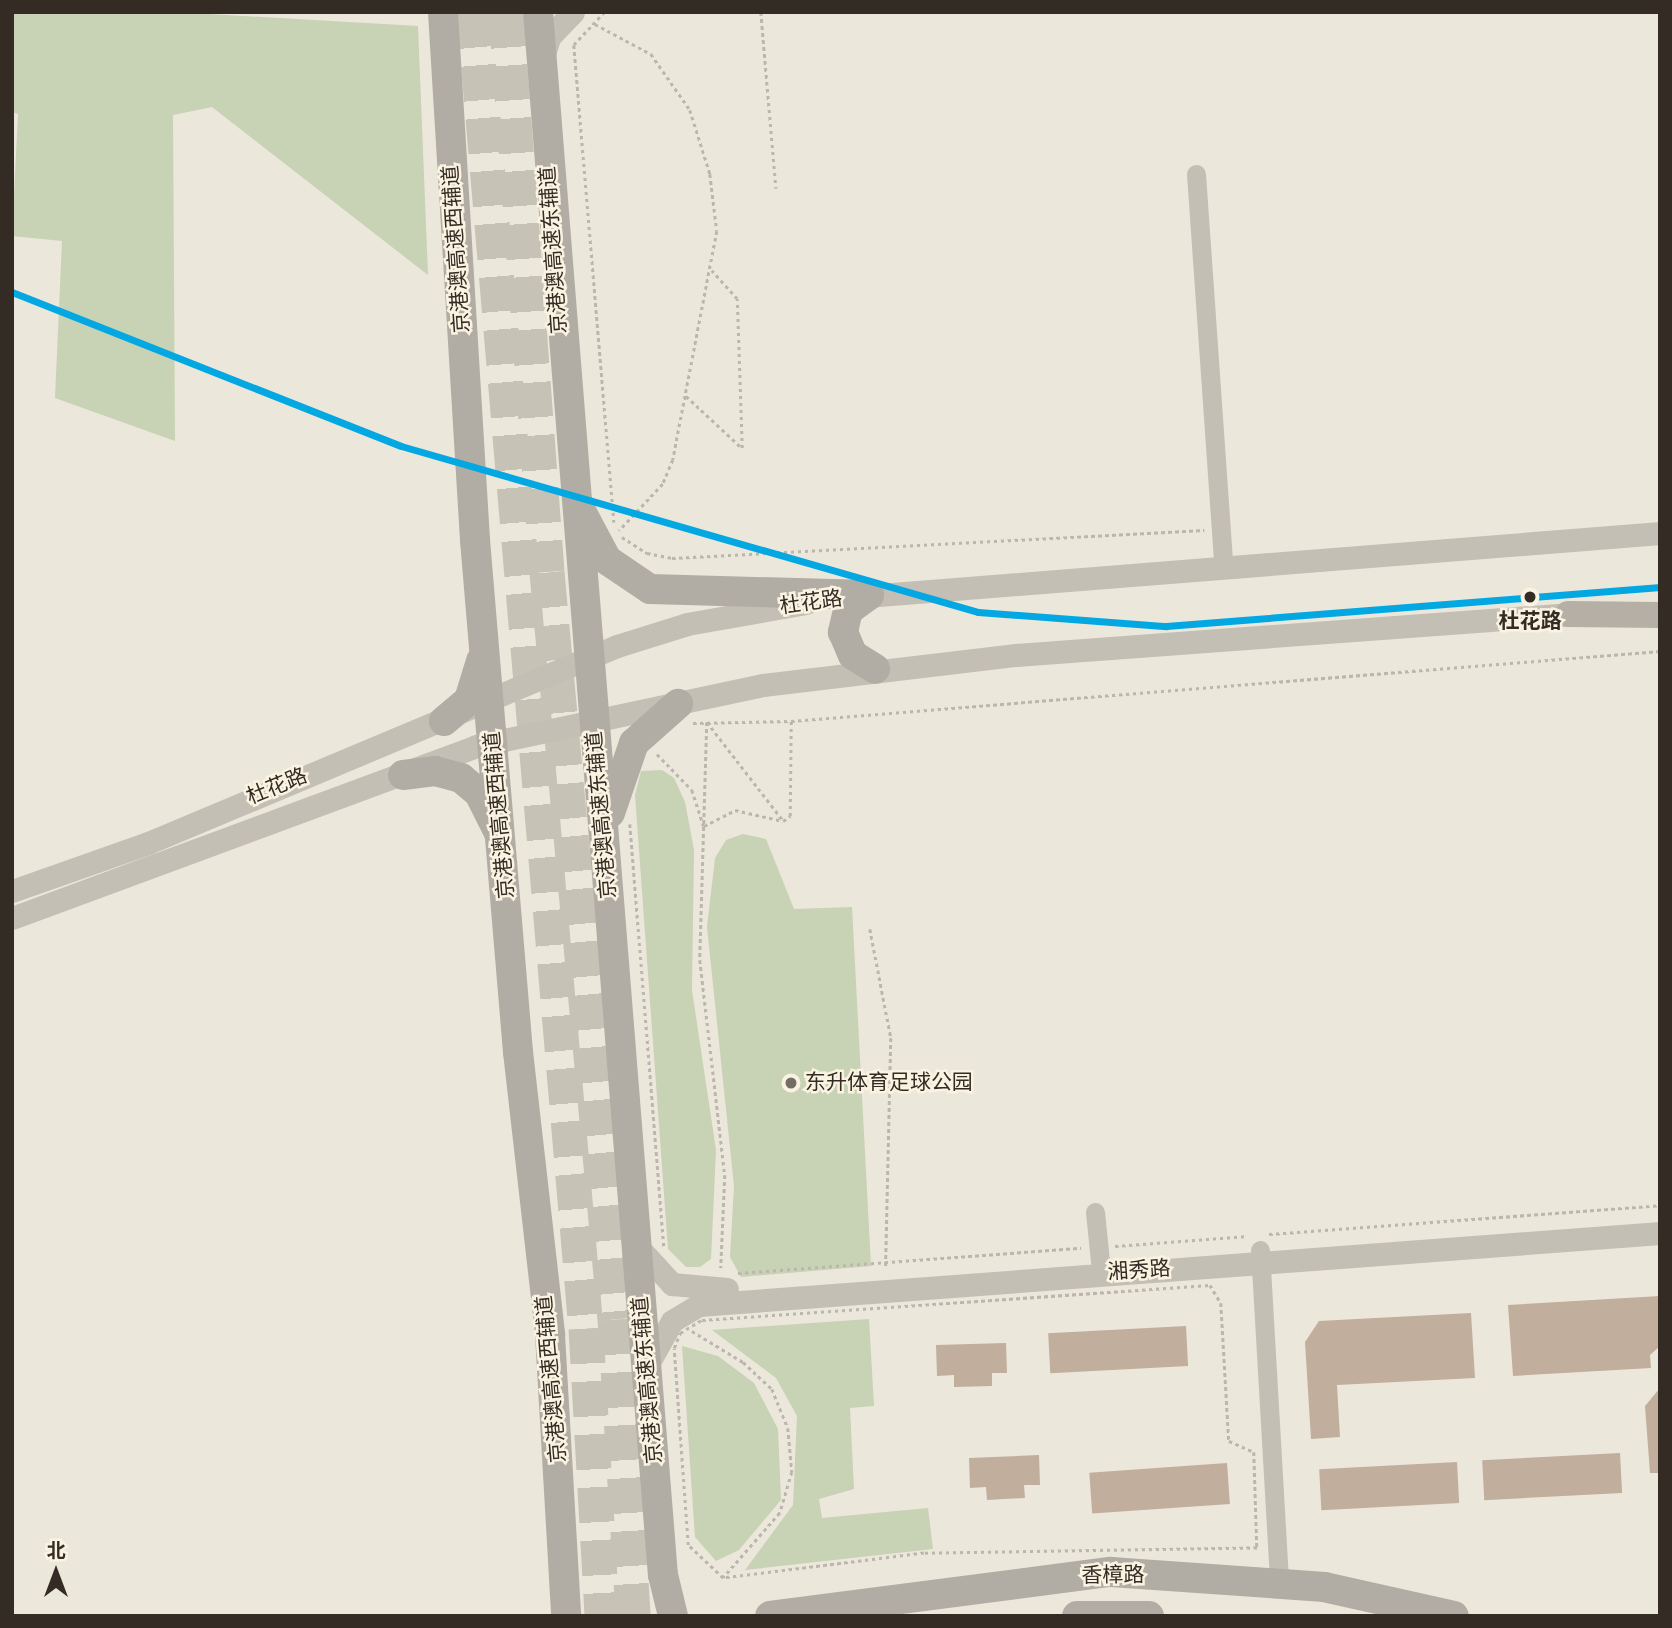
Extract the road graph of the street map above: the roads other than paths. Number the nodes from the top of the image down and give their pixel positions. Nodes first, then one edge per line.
1 (443, 12) edge
2 (538, 12) edge
3 (573, 12) edge
4 (541, 63) junction
5 (1196, 174) dead end
6 (572, 484) junction
7 (1660, 520) edge
8 (1660, 533) edge
9 (1547, 541) junction
10 (1223, 565) junction
11 (869, 595) junction
12 (1660, 608) edge
13 (1568, 614) junction
14 (1660, 615) edge
15 (483, 625) junction
16 (588, 658) junction
17 (875, 669) junction
18 (490, 700) junction
19 (683, 713) junction
20 (444, 721) junction
21 (594, 723) junction
22 (495, 740) junction
23 (402, 775) junction
24 (604, 848) junction
25 (504, 849) junction
26 (12, 891) edge
27 (12, 918) edge
28 (1095, 1212) dead end
29 (1660, 1220) edge
30 (1660, 1233) edge
31 (637, 1246) junction
32 (1100, 1254) junction
33 (1260, 1256) junction
34 (648, 1364) junction
35 (1279, 1583) junction
36 (566, 1616) edge
37 (673, 1616) edge
38 (771, 1616) edge
39 (1077, 1616) edge
40 (1149, 1616) edge
41 (1454, 1616) edge

1 - 15 main road, 京港澳高速西辅道
2 - 4 main road, 京港澳高速东辅道
3 - 4 street
4 - 6 main road, 京港澳高速东辅道
5 - 10 street
6 - 11 main road
6 - 16 main road, 京港澳高速东辅道
7 - 9 street
8 - 9 street, 杜花路
9 - 10 street, 杜花路
10 - 11 street, 杜花路
11 - 16 street, 杜花路
11 - 17 main road
12 - 13 street, 杜花路
13 - 14 main road
13 - 17 street, 杜花路
15 - 18 main road, 京港澳高速西辅道
15 - 20 main road
16 - 18 street, 杜花路
16 - 21 main road, 京港澳高速东辅道
17 - 19 street, 杜花路
18 - 20 street, 杜花路
18 - 22 main road, 京港澳高速西辅道
19 - 21 street, 杜花路
19 - 24 main road
20 - 26 street, 杜花路
21 - 22 street, 杜花路
21 - 24 main road, 京港澳高速东辅道
22 - 23 street, 杜花路
22 - 25 main road, 京港澳高速西辅道
23 - 25 main road
23 - 27 street, 杜花路
24 - 31 main road, 京港澳高速东辅道
25 - 36 main road, 京港澳高速西辅道
28 - 32 street
29 - 33 street, 湘秀路
30 - 33 street, 湘秀路
31 - 32 street, 湘秀路
31 - 34 main road, 京港澳高速东辅道
32 - 33 street, 湘秀路
33 - 34 street, 湘秀路
33 - 35 street
34 - 37 main road, 京港澳高速东辅道
35 - 38 main road, 香樟路
35 - 41 main road, 香樟路
39 - 40 main road, 香樟路

